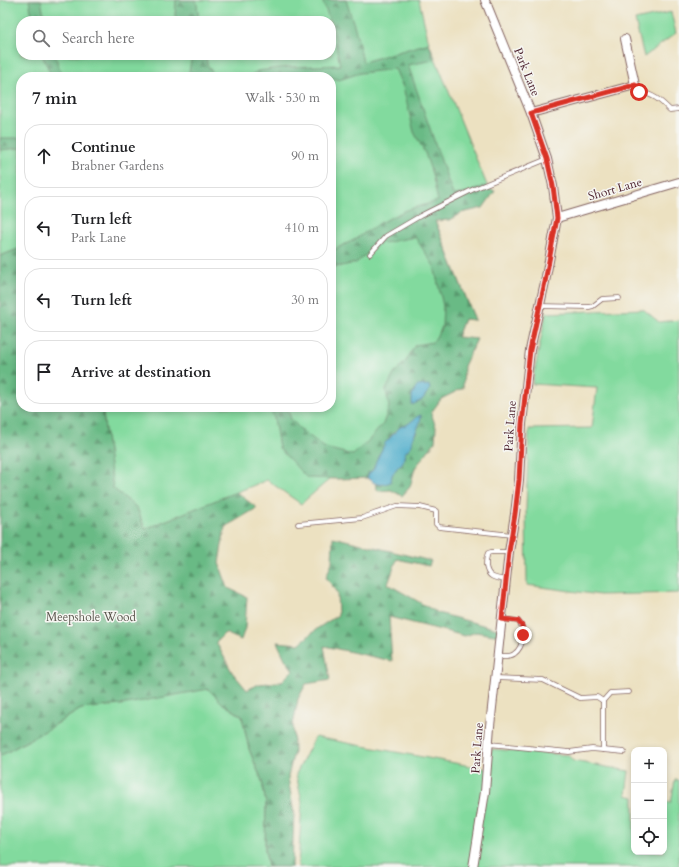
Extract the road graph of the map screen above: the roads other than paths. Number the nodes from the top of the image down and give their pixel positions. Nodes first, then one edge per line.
1 (485, 0) edge
2 (625, 38) dead end
3 (635, 85) junction
4 (679, 109) edge
5 (531, 113) junction
6 (547, 159) junction
7 (679, 182) edge
8 (557, 218) junction
9 (370, 254) dead end
10 (619, 298) dead end
11 (539, 306) junction
12 (298, 524) dead end
13 (512, 534) junction
14 (509, 552) junction
15 (506, 580) junction
16 (502, 619) junction
17 (498, 656) junction
18 (495, 678) junction
19 (629, 692) dead end
20 (603, 701) junction
21 (489, 744) junction
22 (603, 750) junction
23 (624, 752) dead end
24 (473, 867) edge

1 - 5 street, Park Lane
2 - 3 street
3 - 4 lane
3 - 5 street
5 - 6 street, Park Lane
6 - 8 street, Park Lane
6 - 9 lane
7 - 8 street, Short Lane
8 - 11 street, Park Lane
10 - 11 lane
11 - 13 street, Park Lane
12 - 13 lane
13 - 14 street, Park Lane
14 - 15 street, Park Lane
14 - 15 lane
15 - 16 street, Park Lane
16 - 17 street, Park Lane
16 - 17 lane
17 - 18 street, Park Lane
18 - 20 lane
18 - 21 street, Park Lane
19 - 20 lane
20 - 22 lane
21 - 22 lane
21 - 24 street, Park Lane
22 - 23 lane

